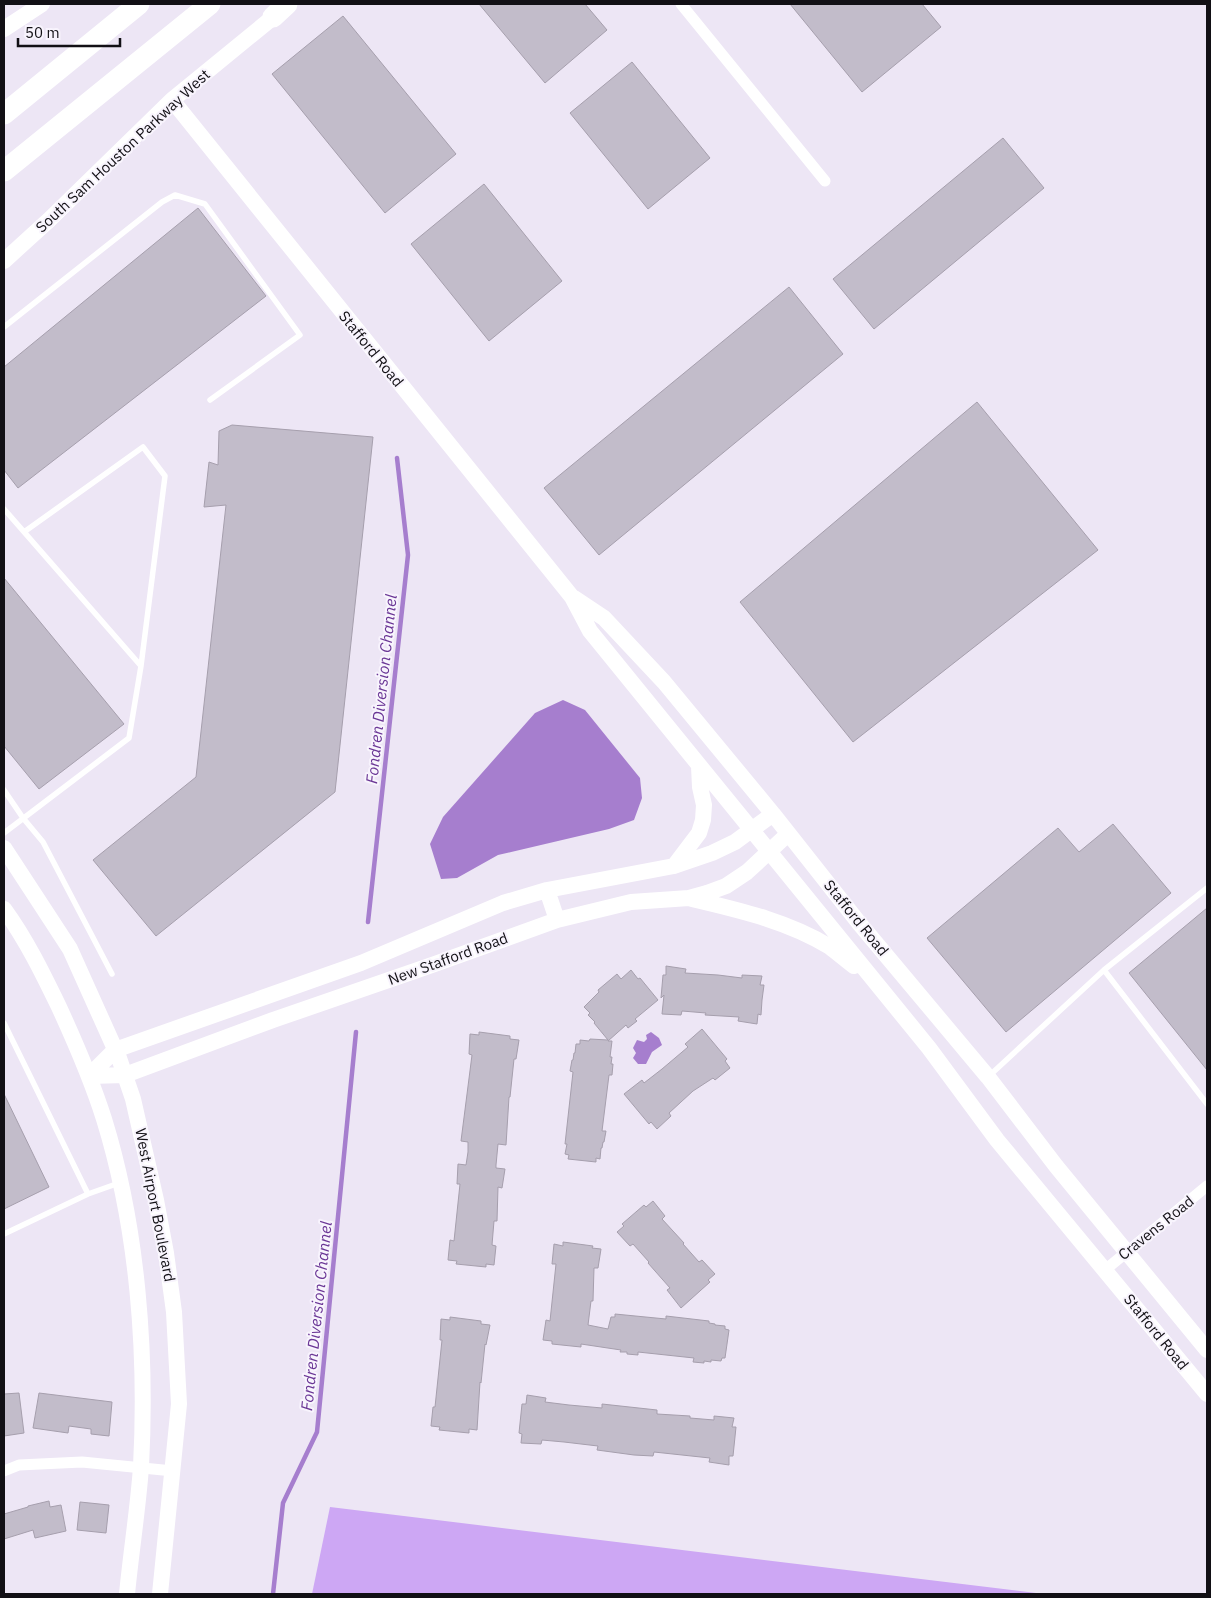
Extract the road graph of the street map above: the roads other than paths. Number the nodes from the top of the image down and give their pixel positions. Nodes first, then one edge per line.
1 (42, 4) edge
2 (139, 4) edge
3 (210, 4) edge
4 (681, 4) edge
5 (283, 8) edge
6 (4, 29) edge
7 (172, 100) junction
8 (4, 114) edge
9 (4, 171) edge
10 (825, 181) dead end
11 (4, 260) edge
12 (4, 327) edge
13 (210, 400) dead end
14 (4, 509) edge
15 (24, 532) junction
16 (572, 596) junction
17 (141, 666) junction
18 (699, 766) junction
19 (4, 790) edge
20 (773, 814) junction
21 (23, 818) junction
22 (752, 830) junction
23 (4, 833) edge
24 (788, 834) junction
25 (4, 848) edge
26 (769, 852) junction
27 (674, 866) junction
28 (1207, 888) edge
29 (547, 890) junction
30 (689, 898) junction
31 (4, 909) edge
32 (557, 920) junction
33 (1104, 970) junction
34 (112, 974) dead end
35 (876, 983) junction
36 (4, 1023) edge
37 (115, 1050) junction
38 (125, 1075) junction
39 (89, 1076) junction
40 (988, 1077) junction
41 (1207, 1104) edge
42 (120, 1183) junction
43 (1207, 1186) edge
44 (88, 1194) junction
45 (4, 1234) edge
46 (1127, 1252) junction
47 (1105, 1270) junction
48 (1206, 1349) edge
49 (1207, 1394) edge
50 (140, 1468) junction
51 (4, 1471) edge
52 (173, 1471) junction
53 (127, 1594) edge
54 (160, 1594) edge

1 - 6 main road
2 - 8 highway
3 - 9 highway
4 - 10 street
5 - 7 main road, South Sam Houston Parkway West
7 - 11 main road, South Sam Houston Parkway West
7 - 16 main road, Stafford Road
12 - 13 lane
14 - 15 lane
15 - 17 lane
15 - 17 lane
16 - 18 main road, Stafford Road
16 - 20 main road, Stafford Road
17 - 21 lane
18 - 22 main road, Stafford Road
18 - 27 main road
19 - 21 lane
20 - 22 main road, New Stafford Road
20 - 24 main road, Stafford Road
21 - 23 lane
21 - 34 lane
22 - 26 main road, Stafford Road
22 - 27 main road, New Stafford Road
24 - 26 main road, New Stafford Road
24 - 40 main road, Stafford Road
25 - 37 main road, West Airport Boulevard
26 - 30 main road, New Stafford Road
26 - 35 main road, Stafford Road
27 - 29 main road, New Stafford Road
28 - 33 lane
29 - 32 main road
29 - 37 main road, New Stafford Road
30 - 32 main road, New Stafford Road
30 - 35 main road
31 - 39 main road, West Airport Boulevard
32 - 38 main road, New Stafford Road
33 - 40 lane
33 - 41 lane
35 - 47 main road, Stafford Road
36 - 44 lane
37 - 38 main road, West Airport Boulevard
37 - 39 main road
38 - 39 main road, New Stafford Road
38 - 52 main road, West Airport Boulevard
39 - 42 main road, West Airport Boulevard
40 - 46 main road, Stafford Road
42 - 44 lane
42 - 50 main road, West Airport Boulevard
43 - 46 street, Cravens Road
44 - 45 lane
46 - 47 street, Cravens Road
46 - 48 main road, Stafford Road
47 - 49 main road, Stafford Road
50 - 51 street
50 - 52 street
50 - 53 main road, West Airport Boulevard
52 - 54 main road, West Airport Boulevard

